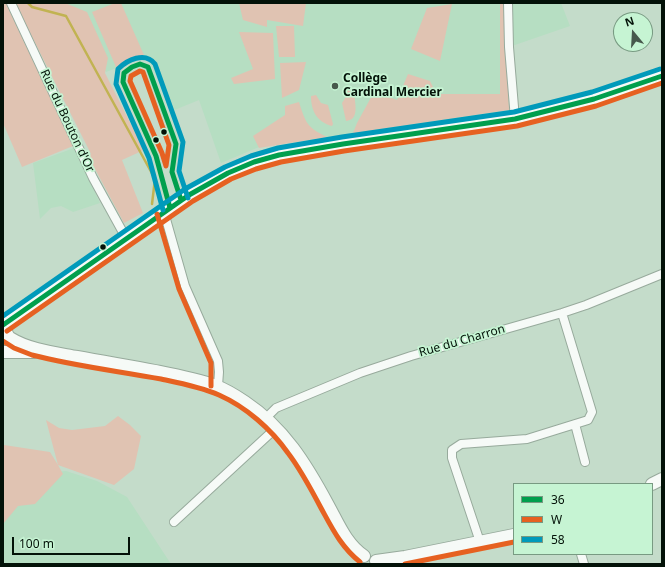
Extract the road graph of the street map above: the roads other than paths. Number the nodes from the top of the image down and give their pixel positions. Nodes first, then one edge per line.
1 (11, 3) edge
2 (508, 3) edge
3 (662, 76) edge
4 (515, 118) junction
5 (164, 212) junction
6 (126, 238) junction
7 (662, 274) edge
8 (562, 313) junction
9 (4, 325) edge
10 (3, 352) edge
11 (60, 354) junction
12 (218, 386) junction
13 (267, 417) junction
14 (575, 424) junction
15 (276, 428) junction
16 (585, 462) dead end
17 (662, 479) edge
18 (653, 484) edge
19 (174, 522) dead end
20 (513, 535) edge
21 (480, 542) junction
22 (363, 560) edge
23 (376, 562) edge

1 - 6 street, Rue du Bouton d'Or
2 - 4 street
3 - 4 main road
4 - 5 main road
5 - 6 main road
5 - 12 street
6 - 9 main road
7 - 8 street, Rue du Charron
8 - 13 street, Rue du Charron
8 - 14 street
9 - 11 main road
10 - 11 main road
11 - 12 main road
12 - 13 main road
13 - 15 main road
14 - 16 street
14 - 21 street
15 - 19 street
15 - 22 main road
17 - 18 main road
20 - 21 main road
21 - 23 main road
22 - 23 main road

